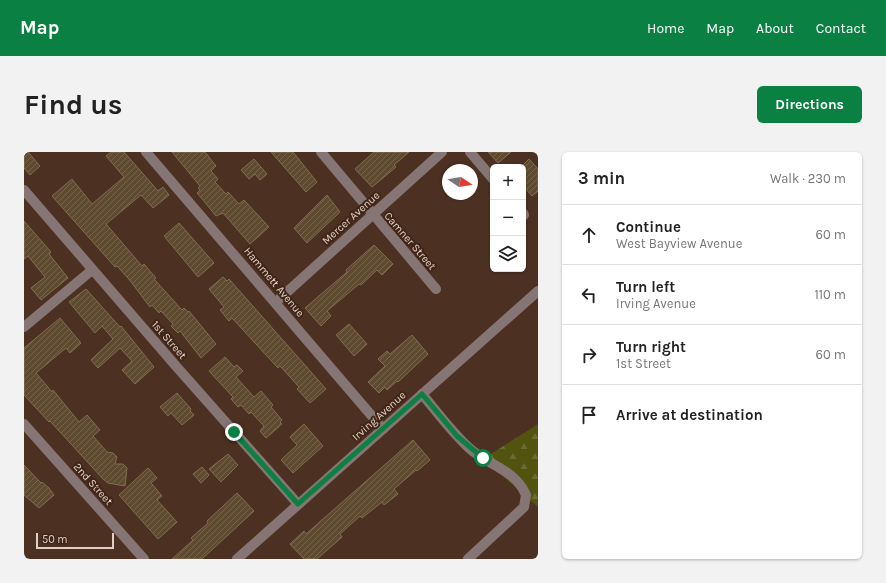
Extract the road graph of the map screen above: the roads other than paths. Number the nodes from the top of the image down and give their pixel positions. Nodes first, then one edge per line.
1 (146, 152) edge
2 (320, 152) edge
3 (442, 152) edge
4 (470, 152) edge
5 (490, 175) edge
6 (24, 190) edge
7 (372, 215) junction
8 (92, 270) junction
9 (436, 289) dead end
10 (538, 291) edge
11 (276, 302) junction
12 (24, 326) edge
13 (422, 394) junction
14 (24, 424) edge
15 (383, 428) junction
16 (298, 504) junction
17 (144, 559) edge
18 (237, 559) edge
19 (468, 559) edge

1 - 11 street, Hammett Avenue
2 - 7 street, Camner Street
3 - 7 street, Mercer Avenue
4 - 5 street
6 - 8 street, 1st Street
7 - 9 street, Camner Street
7 - 11 street, Mercer Avenue
8 - 12 street
8 - 16 street, 1st Street
10 - 13 street, Irving Avenue
11 - 15 street, Hammett Avenue
13 - 15 street, Irving Avenue
13 - 19 street
14 - 17 street, 2nd Street
15 - 16 street, Irving Avenue
16 - 18 street, Irving Avenue

